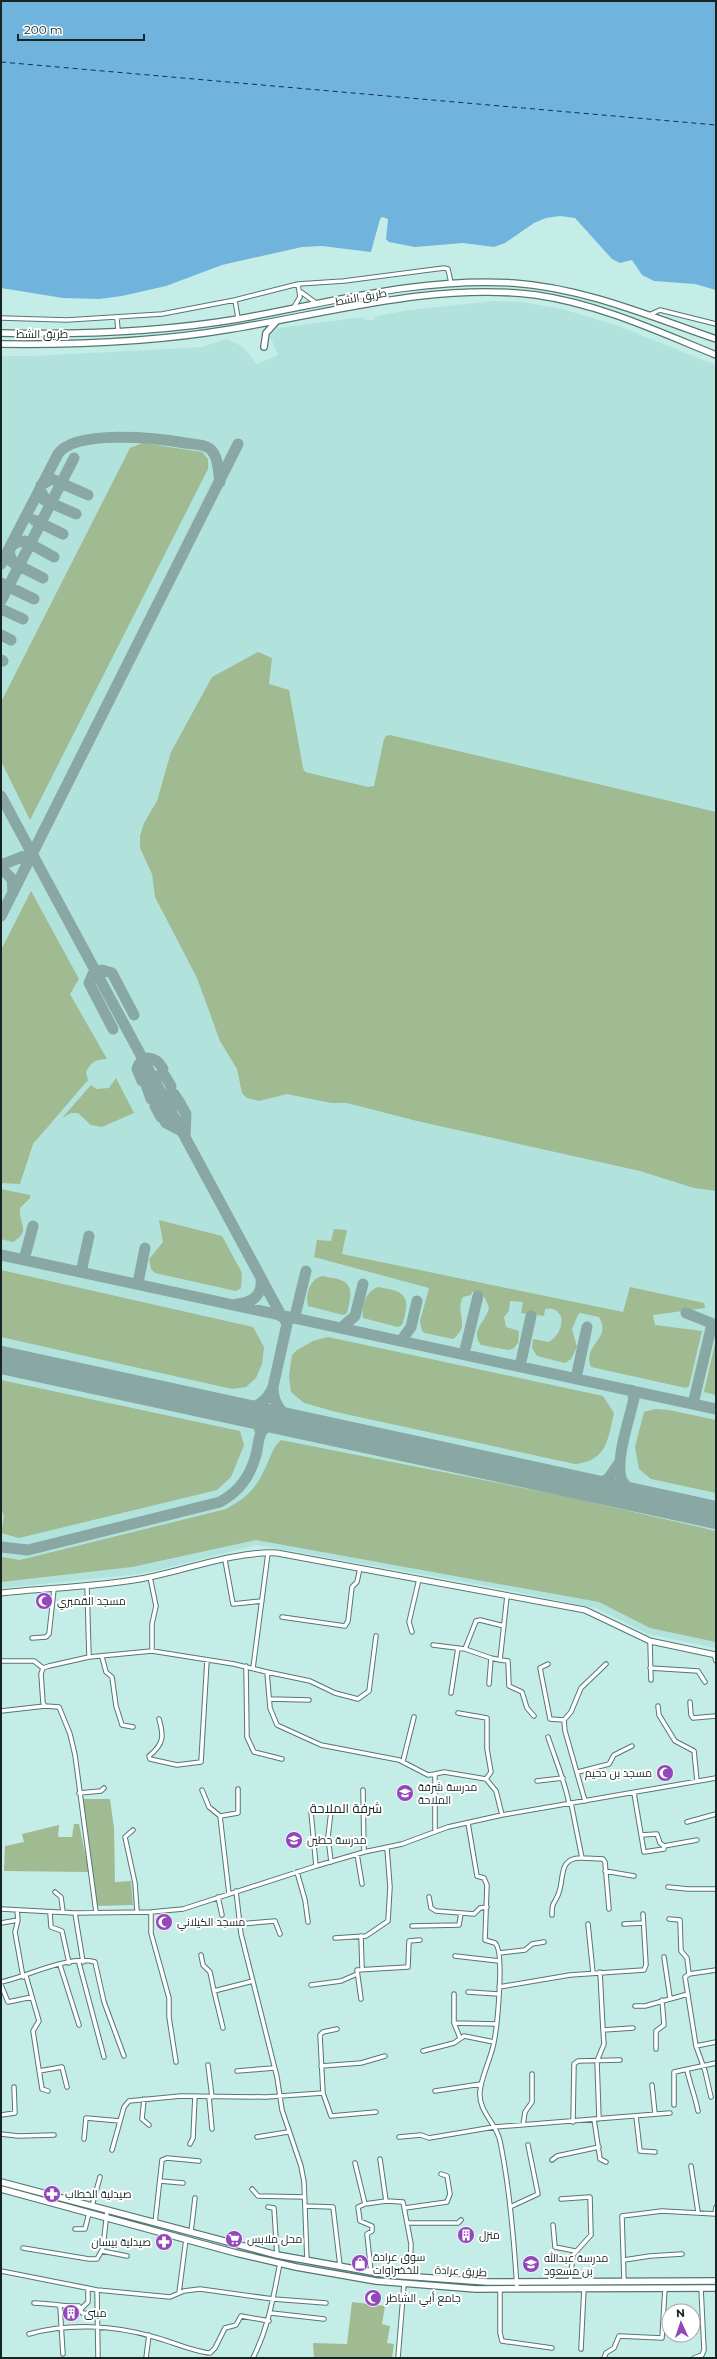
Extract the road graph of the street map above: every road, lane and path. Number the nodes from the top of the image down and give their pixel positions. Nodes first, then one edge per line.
1 (452, 283) junction
2 (298, 284) junction
3 (300, 291) junction
4 (235, 300) junction
5 (316, 303) junction
6 (294, 307) junction
7 (649, 315) junction
8 (1, 318) edge
9 (117, 318) junction
10 (238, 318) junction
11 (276, 322) junction
12 (716, 324) edge
13 (118, 331) junction
14 (1, 333) edge
15 (716, 340) edge
16 (1, 344) edge
17 (264, 347) dead end
18 (716, 355) edge
19 (268, 1553) junction
20 (225, 1560) junction
21 (360, 1567) junction
22 (150, 1577) junction
23 (419, 1579) junction
24 (87, 1586) junction
25 (54, 1589) junction
26 (1, 1593) edge
27 (507, 1596) junction
28 (262, 1600) junction
29 (282, 1617) dead end
30 (504, 1626) junction
31 (412, 1632) dead end
32 (376, 1636) dead end
33 (32, 1638) dead end
34 (650, 1641) junction
35 (433, 1645) dead end
36 (458, 1648) junction
37 (465, 1649) junction
38 (152, 1651) junction
39 (715, 1655) edge
40 (89, 1657) junction
41 (102, 1657) junction
42 (491, 1658) junction
43 (207, 1660) junction
44 (500, 1660) junction
45 (1, 1661) edge
46 (716, 1661) edge
47 (548, 1664) dead end
48 (606, 1664) dead end
49 (246, 1666) junction
50 (43, 1668) junction
51 (253, 1668) junction
52 (650, 1668) junction
53 (268, 1672) junction
54 (650, 1680) dead end
55 (705, 1682) dead end
56 (489, 1684) dead end
57 (451, 1693) dead end
58 (270, 1699) junction
59 (309, 1700) dead end
60 (690, 1702) dead end
61 (45, 1706) junction
62 (658, 1706) dead end
63 (1, 1711) edge
64 (458, 1713) dead end
65 (534, 1716) dead end
66 (716, 1716) edge
67 (414, 1717) dead end
68 (159, 1719) dead end
69 (564, 1720) junction
70 (133, 1726) dead end
71 (548, 1737) dead end
72 (632, 1746) dead end
73 (282, 1759) dead end
74 (403, 1761) junction
75 (578, 1772) junction
76 (435, 1774) junction
77 (563, 1778) junction
78 (716, 1778) edge
79 (486, 1779) junction
80 (536, 1781) dead end
81 (698, 1781) junction
82 (104, 1788) dead end
83 (238, 1789) dead end
84 (202, 1790) dead end
85 (363, 1790) dead end
86 (79, 1793) junction
87 (634, 1793) junction
88 (585, 1801) junction
89 (570, 1803) junction
90 (331, 1811) dead end
91 (311, 1812) dead end
92 (716, 1814) edge
93 (502, 1815) junction
94 (220, 1816) junction
95 (687, 1822) dead end
96 (468, 1823) junction
97 (133, 1830) dead end
98 (436, 1831) junction
99 (641, 1835) junction
100 (697, 1840) dead end
101 (664, 1846) junction
102 (387, 1848) junction
103 (364, 1852) junction
104 (357, 1854) junction
105 (582, 1858) junction
106 (331, 1862) junction
107 (316, 1866) junction
108 (605, 1871) junction
109 (297, 1872) junction
110 (634, 1876) dead end
111 (362, 1884) dead end
112 (668, 1887) dead end
113 (716, 1889) edge
114 (236, 1891) junction
115 (55, 1892) dead end
116 (229, 1894) junction
117 (218, 1897) junction
118 (429, 1897) dead end
119 (487, 1907) junction
120 (1, 1909) edge
121 (609, 1909) dead end
122 (17, 1910) junction
123 (137, 1911) junction
124 (63, 1912) junction
125 (96, 1912) junction
126 (151, 1912) junction
127 (50, 1913) junction
128 (75, 1913) junction
129 (461, 1913) junction
130 (643, 1914) dead end
131 (222, 1915) dead end
132 (552, 1915) dead end
133 (669, 1919) dead end
134 (18, 1920) junction
135 (308, 1922) dead end
136 (1, 1923) edge
137 (643, 1923) junction
138 (240, 1924) junction
139 (588, 1924) dead end
140 (624, 1924) dead end
141 (412, 1926) dead end
142 (280, 1934) dead end
143 (361, 1936) junction
144 (335, 1938) dead end
145 (420, 1940) dead end
146 (544, 1942) dead end
147 (499, 1953) junction
148 (201, 1955) dead end
149 (455, 1956) dead end
150 (664, 1958) dead end
151 (499, 1961) junction
152 (81, 1962) junction
153 (69, 1964) junction
154 (60, 1965) junction
155 (362, 1968) junction
156 (716, 1970) edge
157 (600, 1972) junction
158 (593, 1973) junction
159 (357, 1974) junction
160 (689, 1974) junction
161 (25, 1977) junction
162 (253, 1981) junction
163 (1, 1982) edge
164 (1, 1985) edge
165 (311, 1985) dead end
166 (499, 1987) junction
167 (214, 1991) junction
168 (468, 1992) dead end
169 (454, 1994) dead end
170 (498, 1994) junction
171 (688, 1994) junction
172 (32, 1997) junction
173 (360, 1998) dead end
174 (670, 1998) junction
175 (662, 2000) junction
176 (635, 2006) dead end
177 (454, 2023) junction
178 (496, 2024) junction
179 (79, 2025) dead end
180 (223, 2028) dead end
181 (632, 2028) dead end
182 (337, 2029) dead end
183 (603, 2030) junction
184 (460, 2038) junction
185 (494, 2042) junction
186 (716, 2042) edge
187 (696, 2046) junction
188 (656, 2049) dead end
189 (423, 2050) dead end
190 (124, 2056) dead end
191 (385, 2056) dead end
192 (104, 2057) dead end
193 (620, 2060) dead end
194 (597, 2061) junction
195 (176, 2062) dead end
196 (716, 2063) edge
197 (208, 2065) dead end
198 (321, 2066) junction
199 (702, 2066) junction
200 (274, 2068) junction
201 (687, 2070) junction
202 (39, 2071) junction
203 (237, 2071) dead end
204 (532, 2074) dead end
205 (481, 2084) junction
206 (652, 2085) dead end
207 (14, 2087) dead end
208 (67, 2087) dead end
209 (48, 2091) dead end
210 (435, 2091) dead end
211 (323, 2093) junction
212 (196, 2096) junction
213 (211, 2097) junction
214 (279, 2097) junction
215 (711, 2097) dead end
216 (144, 2099) junction
217 (674, 2105) dead end
218 (376, 2112) dead end
219 (698, 2112) dead end
220 (670, 2113) dead end
221 (1, 2114) edge
222 (655, 2114) junction
223 (636, 2116) junction
224 (596, 2119) junction
225 (120, 2121) junction
226 (573, 2122) junction
227 (149, 2125) dead end
228 (523, 2125) junction
229 (494, 2127) junction
230 (212, 2129) dead end
231 (288, 2132) junction
232 (1, 2134) edge
233 (54, 2136) dead end
234 (257, 2137) dead end
235 (399, 2137) dead end
236 (84, 2139) dead end
237 (190, 2144) dead end
238 (528, 2145) dead end
239 (599, 2147) junction
240 (112, 2150) dead end
241 (655, 2152) dead end
242 (380, 2159) dead end
243 (552, 2160) dead end
244 (199, 2162) dead end
245 (606, 2162) dead end
246 (355, 2163) dead end
247 (691, 2166) dead end
248 (441, 2174) dead end
249 (100, 2177) dead end
250 (160, 2181) junction
251 (1, 2182) edge
252 (183, 2183) dead end
253 (1, 2189) edge
254 (252, 2189) dead end
255 (304, 2197) junction
256 (195, 2198) dead end
257 (562, 2199) dead end
258 (386, 2201) junction
259 (365, 2204) junction
260 (92, 2206) junction
261 (305, 2206) junction
262 (268, 2207) dead end
263 (716, 2207) edge
264 (405, 2208) junction
265 (510, 2208) junction
266 (107, 2211) junction
267 (698, 2212) junction
268 (89, 2213) junction
269 (118, 2214) junction
270 (715, 2214) edge
271 (106, 2218) junction
272 (461, 2220) dead end
273 (117, 2221) junction
274 (156, 2223) junction
275 (407, 2223) junction
276 (553, 2225) dead end
277 (75, 2229) dead end
278 (191, 2232) junction
279 (186, 2239) junction
280 (23, 2248) dead end
281 (102, 2251) junction
282 (575, 2252) junction
283 (682, 2254) dead end
284 (277, 2255) junction
285 (127, 2256) dead end
286 (624, 2260) junction
287 (307, 2261) junction
288 (280, 2263) junction
289 (340, 2268) junction
290 (1, 2271) edge
291 (371, 2272) junction
292 (410, 2277) junction
293 (624, 2281) junction
294 (716, 2281) edge
295 (570, 2282) junction
296 (404, 2284) junction
297 (516, 2286) junction
298 (88, 2288) junction
299 (584, 2288) junction
300 (665, 2288) junction
301 (701, 2288) junction
302 (716, 2288) edge
303 (500, 2289) junction
304 (97, 2290) junction
305 (179, 2293) junction
306 (273, 2299) junction
307 (34, 2303) dead end
308 (326, 2303) dead end
309 (60, 2307) junction
310 (81, 2309) junction
311 (271, 2313) junction
312 (97, 2314) junction
313 (324, 2319) dead end
314 (269, 2321) junction
315 (62, 2327) junction
316 (97, 2328) junction
317 (29, 2334) dead end
318 (149, 2335) junction
319 (552, 2348) dead end
320 (581, 2349) dead end
321 (63, 2354) dead end
322 (98, 2358) edge
323 (146, 2358) edge
324 (253, 2358) edge
325 (398, 2358) edge
326 (604, 2358) edge
327 (694, 2358) edge

1 - 2 street
1 - 5 main road, طريق الشط
1 - 7 main road, طريق الشط
2 - 3 street
2 - 4 street
3 - 5 street
3 - 6 street
4 - 9 street
4 - 10 street
5 - 6 main road, طريق الشط
6 - 10 main road, طريق الشط
7 - 12 street
7 - 15 main road, طريق الشط
8 - 9 street
9 - 13 street
10 - 13 main road, طريق الشط
11 - 16 main road, طريق الشط
11 - 17 main road
11 - 18 main road, طريق الشط
13 - 14 main road, طريق الشط
19 - 20 main road
19 - 21 main road
19 - 28 street
20 - 22 main road
20 - 28 street
21 - 23 main road
21 - 29 street
22 - 24 main road
22 - 38 street
23 - 27 main road
23 - 31 street
24 - 25 main road
24 - 40 street
25 - 26 main road
25 - 33 street
27 - 30 street
27 - 34 main road
28 - 51 street
30 - 37 street
30 - 44 street
32 - 53 street
34 - 39 main road
34 - 52 street
35 - 36 street
36 - 37 street
36 - 57 street
37 - 42 street
38 - 41 street
38 - 43 street
39 - 46 street
40 - 41 street
40 - 50 street
41 - 70 street
42 - 44 street
42 - 56 street
43 - 49 street
43 - 68 street
44 - 65 street
45 - 50 street
47 - 69 street
48 - 69 street
49 - 51 street
49 - 73 street
50 - 61 street
51 - 53 street
52 - 54 street
52 - 55 street
53 - 58 street
58 - 59 street
58 - 74 street
60 - 66 street
61 - 63 street
61 - 86 street
62 - 81 street
64 - 79 street
67 - 74 street
69 - 75 street
71 - 77 street
72 - 75 street
74 - 76 street
75 - 88 street
76 - 79 street
76 - 98 street
77 - 80 street
77 - 89 street
78 - 81 street
79 - 93 street
81 - 87 street
82 - 86 street
83 - 94 street
84 - 94 street
85 - 103 street
86 - 125 street
87 - 88 street
87 - 99 street
88 - 89 street
89 - 93 street
89 - 105 street
90 - 106 street
91 - 107 street
92 - 95 street
93 - 96 street
94 - 116 street
96 - 98 street
96 - 119 street
97 - 123 street
98 - 102 street
99 - 101 street
99 - 101 street
100 - 101 street
102 - 103 street
102 - 143 street
103 - 104 street
104 - 106 street
104 - 111 street
105 - 108 street
105 - 132 street
106 - 107 street
107 - 109 street
108 - 110 street
108 - 121 street
109 - 114 street
109 - 135 street
112 - 113 street
114 - 116 street
114 - 138 street
115 - 124 street
116 - 117 street
117 - 126 street
117 - 131 street
118 - 129 street
119 - 129 street
119 - 147 street
120 - 122 street
122 - 127 street
122 - 134 street
123 - 125 street
123 - 126 street
124 - 127 street
124 - 128 street
125 - 128 street
126 - 195 street
127 - 153 street
128 - 152 street
129 - 141 street
130 - 137 street
133 - 160 street
134 - 136 street
134 - 161 street
137 - 140 street
137 - 157 street
138 - 142 street
138 - 162 street
139 - 158 street
143 - 144 street
143 - 155 street
145 - 155 street
146 - 147 street
147 - 151 street
148 - 167 street
149 - 151 street
150 - 174 street
151 - 166 street
152 - 153 street
152 - 190 street
152 - 192 street
153 - 154 street
154 - 161 street
154 - 179 street
155 - 159 street
156 - 160 street
157 - 158 street
157 - 183 street
158 - 166 street
159 - 165 street
159 - 173 street
160 - 171 street
161 - 163 street
161 - 172 street
162 - 167 street
162 - 200 street
164 - 172 street
166 - 170 street
167 - 180 street
168 - 170 street
169 - 177 street
170 - 178 street
171 - 174 street
171 - 187 street
172 - 202 street
174 - 175 street
175 - 176 street
175 - 188 street
177 - 178 street
177 - 184 street
178 - 185 street
181 - 183 street
182 - 198 street
183 - 194 street
184 - 185 street
184 - 189 street
185 - 205 street
186 - 187 street
187 - 199 street
191 - 198 street
193 - 194 street
194 - 224 street
194 - 226 street
196 - 199 street
197 - 213 street
198 - 211 street
199 - 201 street
199 - 215 street
200 - 203 street
200 - 214 street
201 - 217 street
201 - 219 street
202 - 208 street
202 - 209 street
204 - 228 street
205 - 210 street
205 - 229 street
206 - 222 street
207 - 221 street
211 - 214 street
211 - 218 street
212 - 213 street
212 - 216 street
212 - 237 street
213 - 214 street
213 - 230 street
214 - 231 street
216 - 225 street
216 - 227 street
220 - 222 street
222 - 223 street
223 - 224 street
223 - 241 street
224 - 226 street
224 - 239 street
225 - 236 street
225 - 240 street
226 - 228 street
228 - 229 street
229 - 235 street
229 - 265 street
231 - 234 street
231 - 255 street
232 - 233 street
238 - 265 street
239 - 243 street
239 - 245 street
242 - 258 street
244 - 250 street
246 - 259 street
247 - 267 street
248 - 264 street
249 - 260 street
250 - 252 street
250 - 274 street
251 - 260 main road, طريق عرادة
253 - 268 main road
254 - 255 street
255 - 261 street
256 - 278 street
257 - 282 street
258 - 259 street
258 - 264 street
259 - 291 street
260 - 266 main road, طريق عرادة
261 - 287 street
261 - 289 street
262 - 284 street
263 - 270 street
264 - 275 street
265 - 297 street
266 - 269 main road, طريق عرادة
266 - 271 street
267 - 270 street
267 - 286 street
268 - 271 main road
268 - 277 street
269 - 273 main road
269 - 274 main road, طريق عرادة
271 - 273 main road
271 - 281 street
272 - 275 street
273 - 279 main road
274 - 278 main road, طريق عرادة
275 - 292 street
276 - 282 street
278 - 284 main road, طريق عرادة
279 - 288 main road
279 - 305 street
280 - 281 street
281 - 285 street
282 - 295 street
283 - 286 street
284 - 287 main road, طريق عرادة
286 - 293 street
287 - 289 main road, طريق عرادة
288 - 296 main road
288 - 306 street
289 - 291 main road, طريق عرادة
290 - 298 street
291 - 292 main road, طريق عرادة
292 - 297 main road, طريق عرادة
293 - 294 main road, طريق عرادة
293 - 295 main road, طريق عرادة
295 - 297 main road, طريق عرادة
296 - 303 main road
296 - 325 street
297 - 299 main road
297 - 303 main road
298 - 304 street
298 - 310 street
299 - 300 main road
299 - 320 street
300 - 301 main road
300 - 326 street
301 - 302 main road
301 - 327 street
303 - 319 street
304 - 305 street
304 - 312 street
305 - 306 street
306 - 308 street
306 - 311 street
307 - 309 street
309 - 310 street
309 - 315 street
310 - 312 street
311 - 313 street
311 - 314 street
312 - 316 street
314 - 318 street
314 - 324 street
315 - 316 street
315 - 317 street
315 - 321 street
316 - 318 street
316 - 322 street
318 - 323 street

